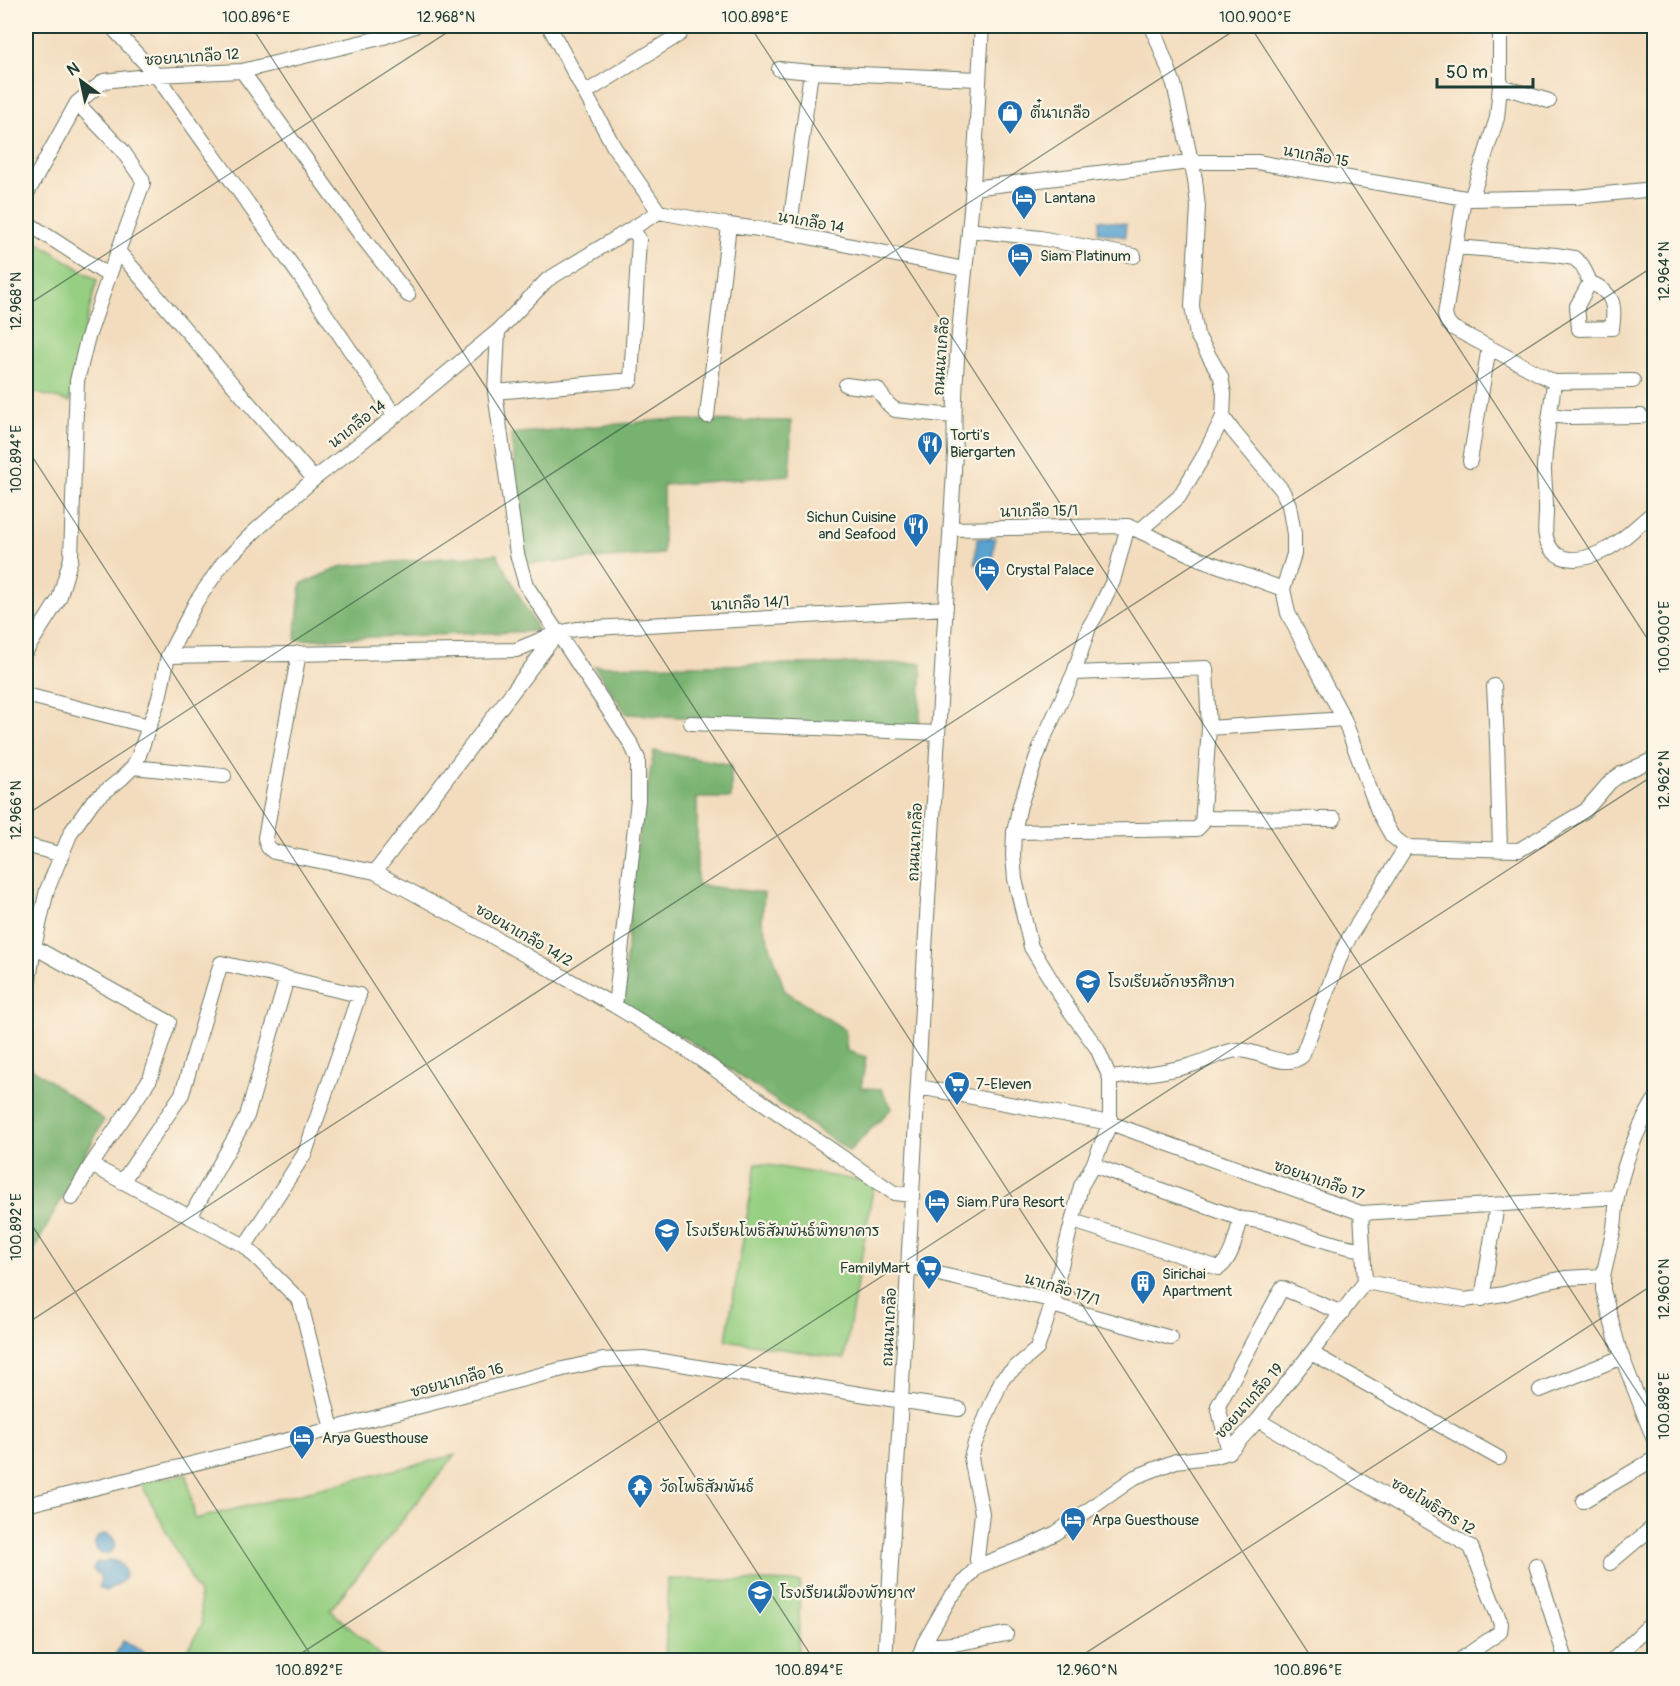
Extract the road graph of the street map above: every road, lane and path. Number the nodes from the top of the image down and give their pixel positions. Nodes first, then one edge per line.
1 (111, 26) edge
2 (415, 26) edge
3 (549, 26) edge
4 (982, 26) edge
5 (1152, 26) edge
6 (1500, 26) edge
7 (680, 34) dead end
8 (779, 69) dead end
9 (242, 71) junction
10 (811, 72) junction
11 (156, 75) junction
12 (979, 79) junction
13 (1500, 86) junction
14 (585, 93) junction
15 (1549, 101) dead end
16 (77, 103) junction
17 (1190, 162) junction
18 (972, 188) junction
19 (1654, 189) edge
20 (26, 195) edge
21 (1468, 198) junction
22 (659, 212) junction
23 (26, 222) edge
24 (729, 225) junction
25 (633, 229) junction
26 (969, 230) junction
27 (789, 233) junction
28 (1456, 247) junction
29 (118, 251) junction
30 (1134, 256) dead end
31 (964, 269) junction
32 (109, 276) junction
33 (1590, 282) dead end
34 (408, 295) dead end
35 (498, 331) junction
36 (1489, 347) junction
37 (1633, 381) dead end
38 (1554, 382) junction
39 (846, 385) dead end
40 (495, 392) junction
41 (1550, 415) junction
42 (395, 416) junction
43 (707, 416) dead end
44 (953, 416) junction
45 (1641, 416) dead end
46 (1223, 417) junction
47 (1470, 461) dead end
48 (314, 478) junction
49 (1654, 512) edge
50 (950, 529) junction
51 (1133, 529) junction
52 (1283, 589) junction
53 (946, 608) junction
54 (557, 633) junction
55 (26, 651) edge
56 (299, 653) junction
57 (168, 656) junction
58 (1074, 673) junction
59 (1494, 686) dead end
60 (26, 695) edge
61 (1344, 719) junction
62 (691, 723) dead end
63 (149, 726) junction
64 (1209, 728) junction
65 (938, 733) junction
66 (1654, 759) edge
67 (133, 766) junction
68 (224, 776) dead end
69 (1203, 816) junction
70 (1334, 819) dead end
71 (1014, 832) junction
72 (26, 845) edge
73 (1406, 847) junction
74 (1500, 850) junction
75 (62, 855) junction
76 (375, 872) junction
77 (34, 947) junction
78 (287, 978) junction
79 (26, 999) edge
80 (615, 1006) junction
81 (1110, 1078) junction
82 (919, 1087) junction
83 (1654, 1101) edge
84 (1110, 1123) junction
85 (92, 1165) junction
86 (1093, 1165) junction
87 (122, 1182) junction
88 (912, 1195) junction
89 (1617, 1197) junction
90 (72, 1198) dead end
91 (1497, 1205) junction
92 (1360, 1213) junction
93 (190, 1217) junction
94 (1241, 1219) junction
95 (1073, 1221) junction
96 (245, 1246) junction
97 (1363, 1249) junction
98 (908, 1267) junction
99 (1603, 1276) junction
100 (1365, 1282) junction
101 (1482, 1299) junction
102 (1051, 1300) junction
103 (1342, 1313) junction
104 (1171, 1338) dead end
105 (1311, 1353) junction
106 (1622, 1357) junction
107 (1540, 1390) dead end
108 (902, 1401) junction
109 (959, 1409) dead end
110 (1258, 1420) junction
111 (332, 1429) junction
112 (1654, 1440) edge
113 (1229, 1452) junction
114 (1499, 1458) dead end
115 (1654, 1459) edge
116 (1583, 1501) dead end
117 (26, 1505) edge
118 (1654, 1526) edge
119 (1610, 1563) dead end
120 (1536, 1565) dead end
121 (978, 1566) junction
122 (1654, 1621) edge
123 (1006, 1634) dead end
124 (924, 1643) junction
125 (885, 1660) edge
126 (918, 1660) edge
127 (1460, 1660) edge
128 (1566, 1660) edge
129 (1613, 1660) edge

1 - 11 street
2 - 9 street, ซอยนาเกลือ 12
3 - 14 street
4 - 12 street, ถนนนาเกลือ
5 - 17 street
6 - 13 street
7 - 14 street
8 - 10 street
9 - 11 street, ซอยนาเกลือ 12
9 - 34 street
10 - 12 street
10 - 27 street
11 - 16 street, ซอยนาเกลือ 12
11 - 42 street
12 - 18 street, ถนนนาเกลือ
13 - 15 street
13 - 21 street
14 - 22 street
16 - 20 street, ซอยนาเกลือ 12
16 - 29 street
17 - 18 street, นาเกลือ 15
17 - 21 street, นาเกลือ 15
17 - 46 street
18 - 26 street, ถนนนาเกลือ
19 - 21 street, นาเกลือ 15
21 - 28 street
22 - 24 street, นาเกลือ 14
22 - 25 street, นาเกลือ 14
23 - 32 street
24 - 27 street, นาเกลือ 14
24 - 43 street
25 - 35 street, นาเกลือ 14
25 - 40 street
26 - 30 street
26 - 31 street, ถนนนาเกลือ
27 - 31 street, นาเกลือ 14
28 - 33 street
28 - 36 street
29 - 32 street
29 - 48 street
31 - 44 street, ถนนนาเกลือ
32 - 55 street
35 - 40 street
35 - 42 street, นาเกลือ 14
36 - 38 street
36 - 47 street
37 - 38 street
38 - 41 street
39 - 44 street
40 - 54 street
41 - 45 street
41 - 49 street
42 - 48 street, นาเกลือ 14
44 - 50 street, ถนนนาเกลือ
46 - 51 street
46 - 52 street
48 - 57 street, นาเกลือ 14
50 - 51 street, นาเกลือ 15/1
50 - 53 street, ถนนนาเกลือ
51 - 52 street
51 - 58 street
52 - 61 street
53 - 54 street, นาเกลือ 14/1
53 - 65 street, ถนนนาเกลือ
54 - 56 street, นาเกลือ 14/1
54 - 76 street
54 - 80 street
56 - 57 street, นาเกลือ 14/1
56 - 76 street, ซอยนาเกลือ 14/2
57 - 63 street, นาเกลือ 14
58 - 64 street
58 - 71 street
59 - 74 street
60 - 63 street
61 - 64 street
61 - 73 street
62 - 65 street
63 - 67 street, นาเกลือ 14
64 - 69 street
65 - 82 street, ถนนนาเกลือ
66 - 74 street
67 - 68 street
67 - 75 street, นาเกลือ 14
69 - 70 street
69 - 71 street
71 - 81 street
72 - 75 street
73 - 74 street
73 - 81 street
75 - 77 street, นาเกลือ 14
76 - 80 street, ซอยนาเกลือ 14/2
77 - 79 street, นาเกลือ 14
77 - 85 street
78 - 87 street
78 - 93 street
78 - 96 street
80 - 88 street, ซอยนาเกลือ 14/2
81 - 84 street
82 - 84 street, ซอยนาเกลือ 17
82 - 88 street, ถนนนาเกลือ
83 - 89 street
84 - 86 street
84 - 92 street, ซอยนาเกลือ 17
85 - 87 street
85 - 90 street
86 - 94 street
86 - 95 street
87 - 93 street
88 - 98 street, ถนนนาเกลือ
89 - 91 street, ซอยนาเกลือ 17
89 - 99 street
91 - 92 street, ซอยนาเกลือ 17
91 - 101 street
92 - 97 street
93 - 96 street
94 - 95 street
94 - 97 street
95 - 102 street
96 - 111 street
97 - 100 street
98 - 102 street, นาเกลือ 17/1
98 - 108 street, ถนนนาเกลือ
99 - 101 street
99 - 106 street
100 - 101 street
100 - 103 street, ซอยนาเกลือ 19
102 - 104 street, นาเกลือ 17/1
102 - 121 street
103 - 105 street, ซอยนาเกลือ 19
103 - 113 street
105 - 110 street, ซอยนาเกลือ 19
105 - 114 street
106 - 107 street
106 - 112 street
108 - 109 street, ซอยนาเกลือ 16
108 - 111 street, ซอยนาเกลือ 16
108 - 125 street, ถนนนาเกลือ
110 - 113 street, ซอยนาเกลือ 19
110 - 127 street, ซอยโพธิสาร 12
111 - 117 street, ซอยนาเกลือ 16
113 - 121 street, ซอยนาเกลือ 19
115 - 116 street
118 - 119 street
120 - 128 street
121 - 124 street, ซอยนาเกลือ 19
122 - 129 street
123 - 124 street
124 - 126 street, ซอยนาเกลือ 19

